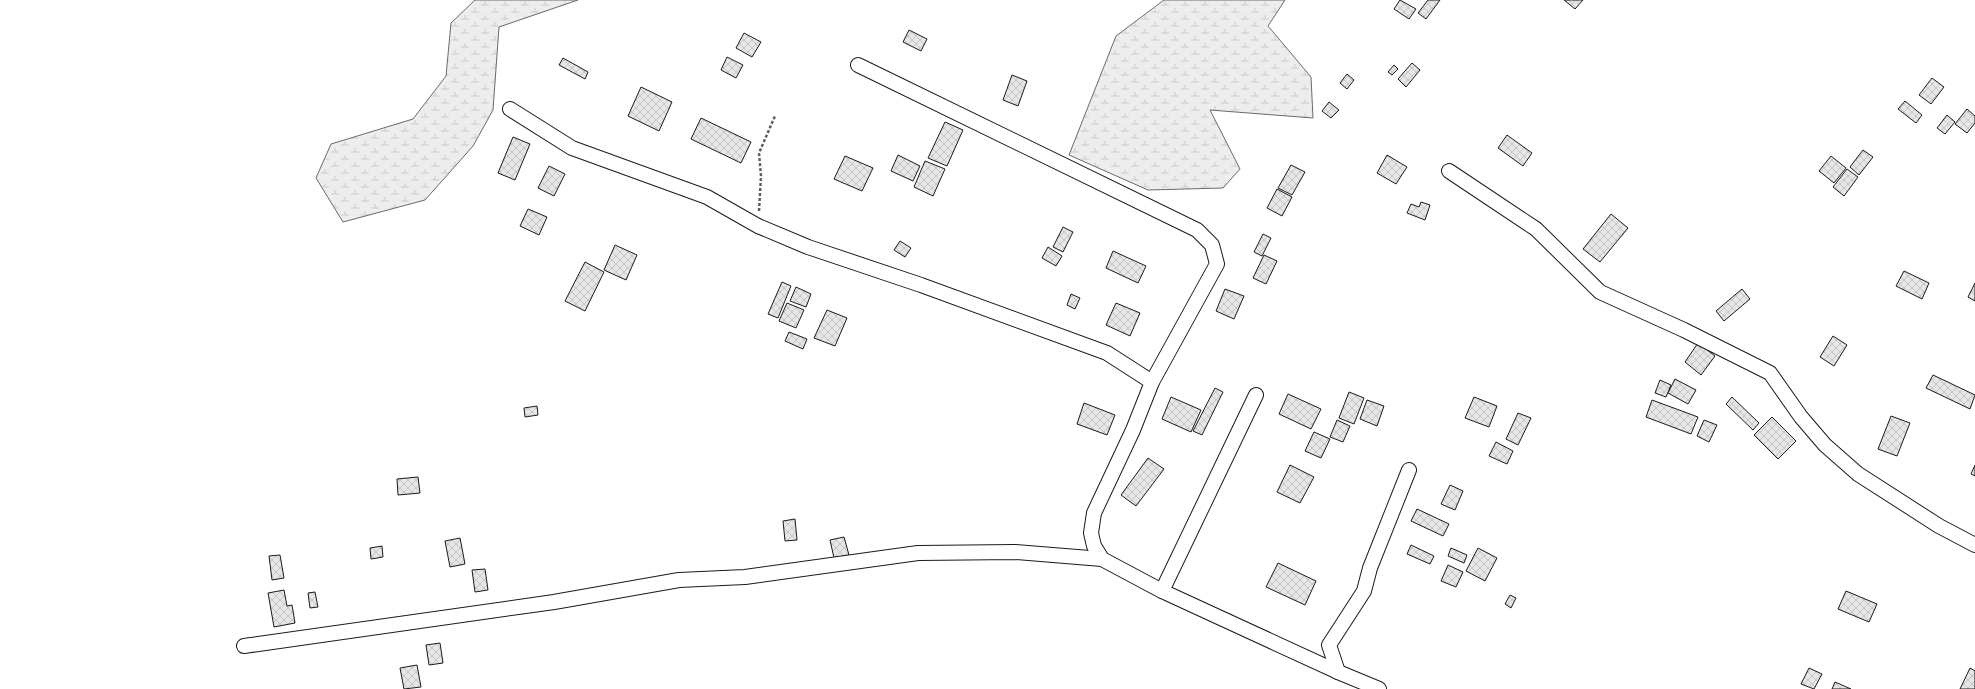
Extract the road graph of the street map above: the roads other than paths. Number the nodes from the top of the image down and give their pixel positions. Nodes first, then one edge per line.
1 (858, 65) dead end
2 (510, 109) dead end
3 (1450, 171) dead end
4 (1152, 382) junction
5 (1256, 395) dead end
6 (1409, 470) dead end
7 (1975, 545) edge
8 (1102, 559) junction
9 (1162, 591) junction
10 (244, 646) dead end
11 (1338, 672) junction
12 (1379, 689) edge

1 - 4 street
2 - 4 street
3 - 7 street
4 - 8 street
5 - 9 street
6 - 11 street
8 - 9 street
8 - 10 street
9 - 11 street
11 - 12 street

